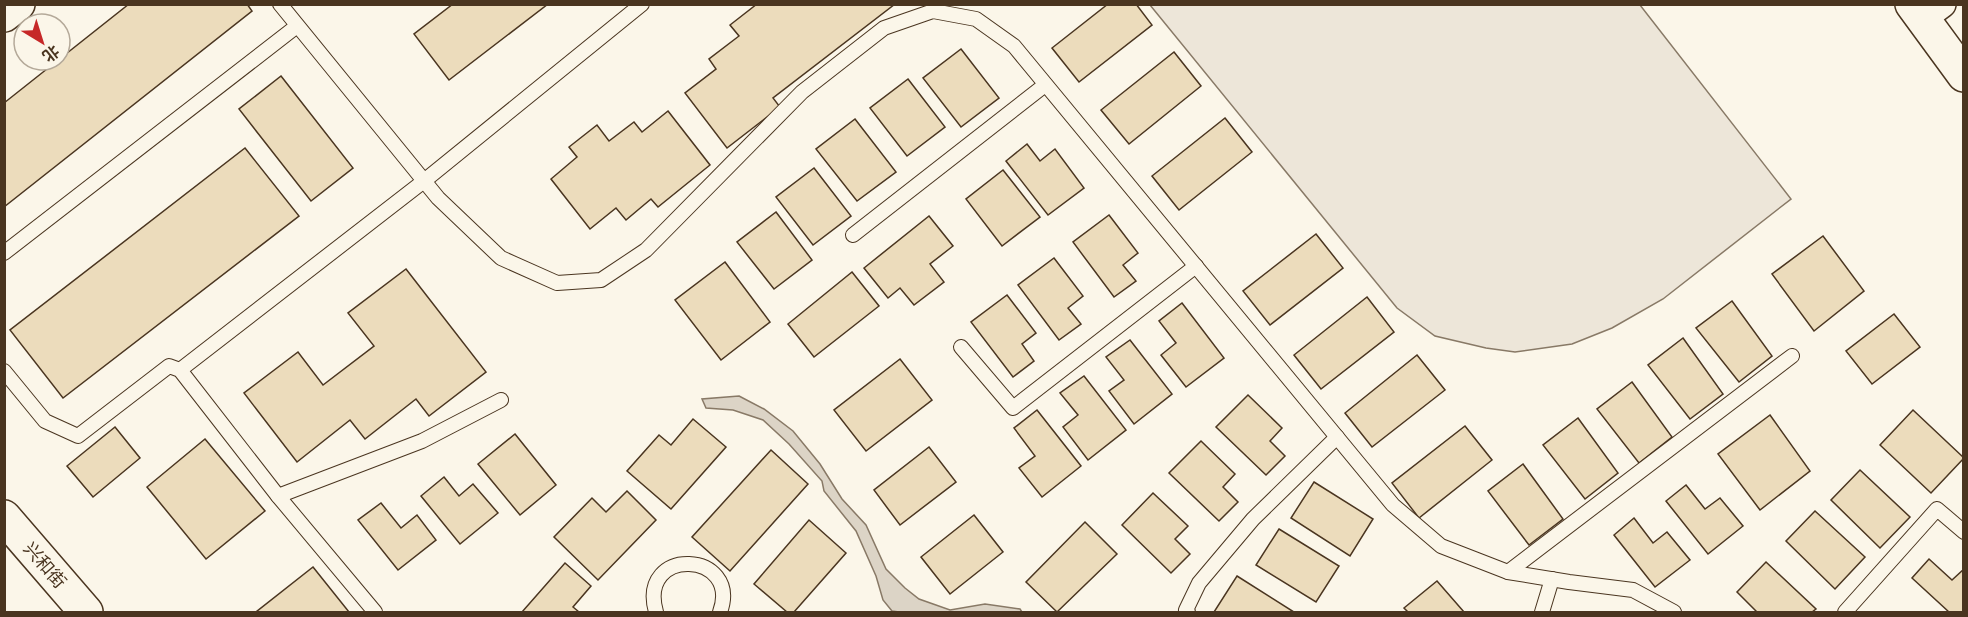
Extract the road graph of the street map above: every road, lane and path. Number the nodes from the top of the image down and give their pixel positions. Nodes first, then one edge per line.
1 (18, 4) edge
2 (280, 4) edge
3 (642, 4) edge
4 (1925, 9) edge
5 (973, 11) edge
6 (4, 15) edge
7 (297, 26) junction
8 (1962, 69) edge
9 (1045, 85) junction
10 (424, 181) junction
11 (853, 234) dead end
12 (4, 253) edge
13 (1196, 266) junction
14 (961, 347) dead end
15 (1792, 356) dead end
16 (180, 370) junction
17 (4, 371) edge
18 (501, 400) dead end
19 (1337, 437) junction
20 (278, 496) junction
21 (4, 517) edge
22 (1964, 532) edge
23 (1508, 572) junction
24 (1552, 579) junction
25 (86, 612) edge
26 (375, 612) edge
27 (656, 612) edge
28 (720, 612) edge
29 (1188, 612) edge
30 (1542, 612) edge
31 (1674, 612) edge
32 (1845, 612) edge

1 - 6 street
2 - 7 lane
3 - 10 lane
4 - 8 street
5 - 9 lane
5 - 10 lane
7 - 10 lane
7 - 12 lane
9 - 11 lane
9 - 13 lane
10 - 16 lane
13 - 14 lane
13 - 19 lane
15 - 23 lane
16 - 17 lane
16 - 20 lane
18 - 20 lane
19 - 23 lane
19 - 29 lane
20 - 26 lane
21 - 25 street, 兴和街
22 - 32 lane
23 - 24 lane
24 - 30 lane
24 - 31 lane
27 - 28 lane

